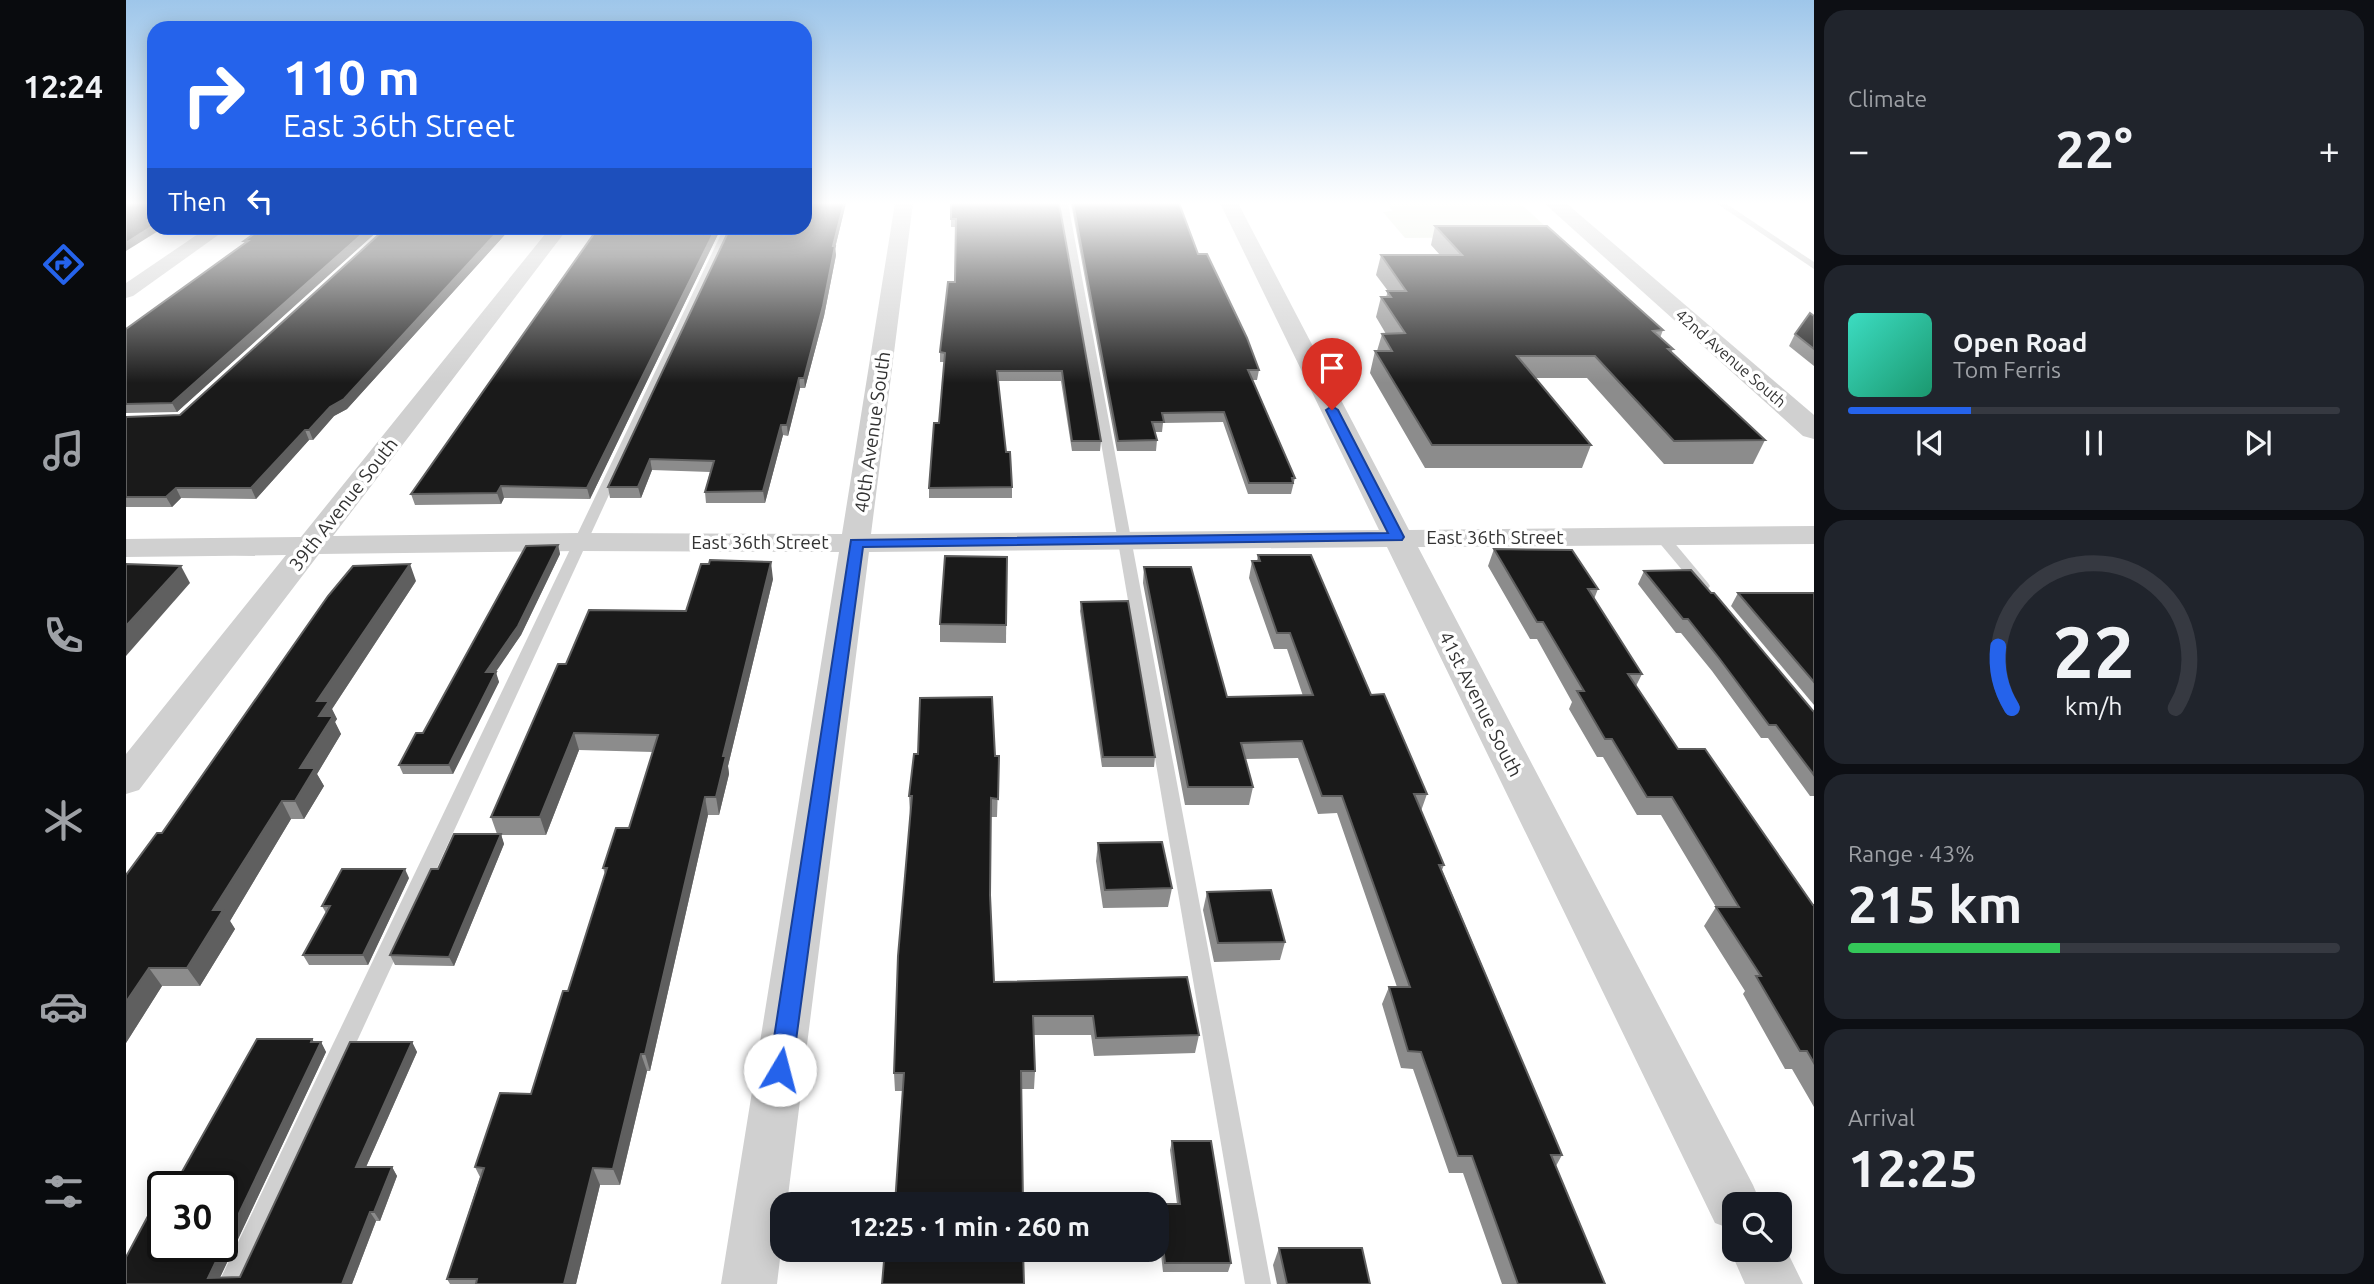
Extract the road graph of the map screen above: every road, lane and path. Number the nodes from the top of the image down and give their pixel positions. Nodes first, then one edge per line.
1 (168, 263) edge
2 (532, 263) edge
3 (712, 263) edge
4 (896, 263) edge
5 (1075, 263) edge
6 (1259, 263) edge
7 (1623, 263) edge
8 (126, 292) edge
9 (1814, 430) edge
10 (1814, 535) edge
11 (1397, 537) junction
12 (1662, 537) junction
13 (1125, 539) junction
14 (580, 542) junction
15 (856, 543) junction
16 (310, 547) junction
17 (126, 548) edge
18 (1716, 602) edge
19 (126, 780) edge
20 (1728, 1192) edge
21 (1763, 1262) edge
22 (231, 1284) edge
23 (749, 1284) edge
24 (1258, 1284) edge
25 (1775, 1284) edge

1 - 8 street
2 - 16 street, 39th Avenue South
3 - 14 lane
4 - 15 street, 40th Avenue South
5 - 13 lane
6 - 11 street, 41st Avenue South
7 - 9 street, 42nd Avenue South
10 - 12 street, East 36th Street
11 - 12 street, East 36th Street
11 - 13 street, East 36th Street
11 - 20 street, 41st Avenue South
12 - 18 lane
13 - 15 street, East 36th Street
13 - 24 lane
14 - 15 street, East 36th Street
14 - 16 street, East 36th Street
14 - 22 lane
15 - 23 street, 40th Avenue South
16 - 17 street, East 36th Street
16 - 19 street, 39th Avenue South
21 - 25 street

